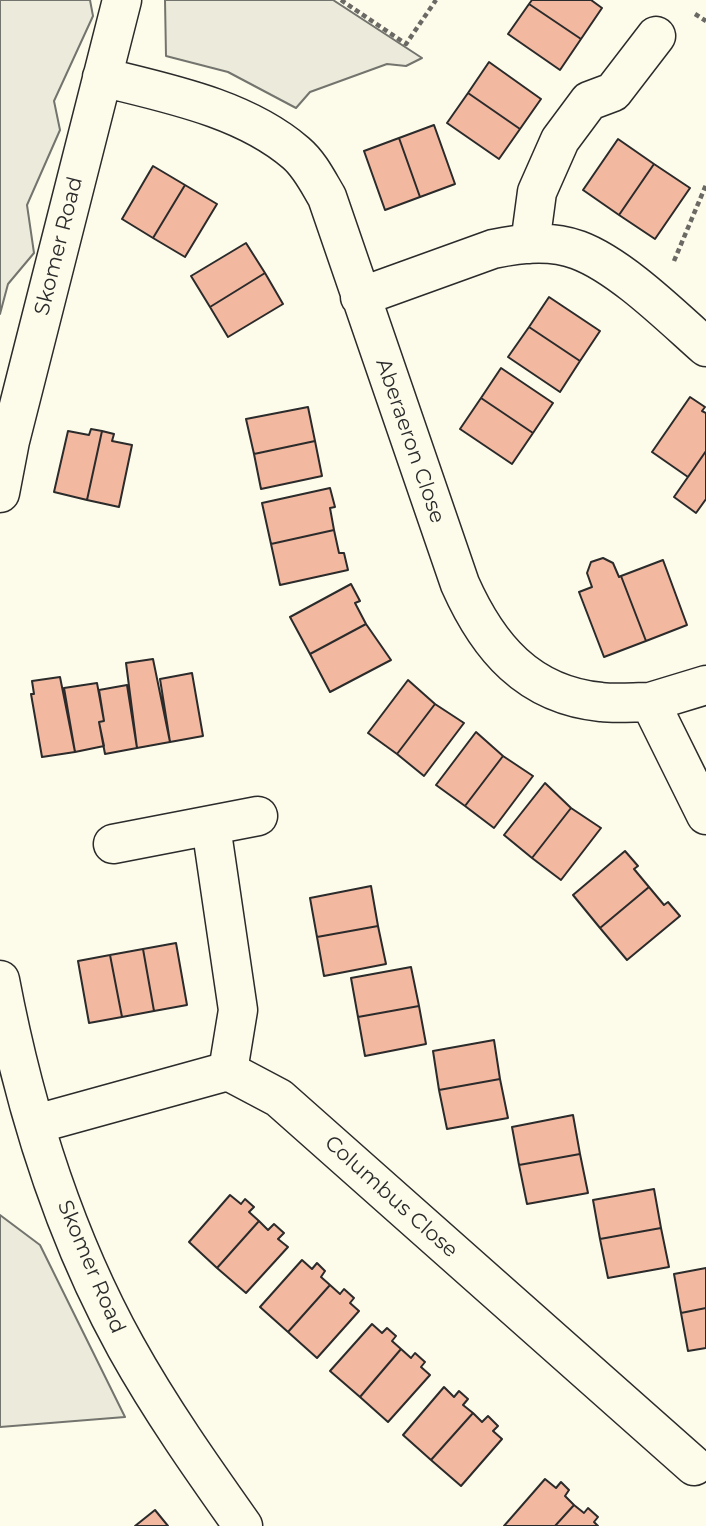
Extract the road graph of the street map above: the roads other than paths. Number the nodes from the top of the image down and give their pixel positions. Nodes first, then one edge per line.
1 (122, 0) edge
2 (656, 36) dead end
3 (102, 77) junction
4 (530, 244) junction
5 (360, 297) junction
6 (706, 347) edge
7 (0, 493) edge
8 (706, 685) edge
9 (650, 702) junction
10 (706, 815) edge
11 (258, 816) dead end
12 (211, 826) junction
13 (113, 844) dead end
14 (0, 980) edge
15 (228, 1071) junction
16 (36, 1124) junction
17 (702, 1464) edge
18 (243, 1526) edge

1 - 3 street, Skomer Road
2 - 4 street
3 - 5 street, Aberaeron Close
3 - 7 street, Skomer Road
4 - 5 street
4 - 6 street
5 - 9 street, Aberaeron Close
8 - 9 street, Aberaeron Close
9 - 10 street
11 - 12 street
12 - 13 street
12 - 15 street
14 - 16 street, Skomer Road
15 - 16 street
15 - 17 street, Columbus Close
16 - 18 street, Skomer Road

